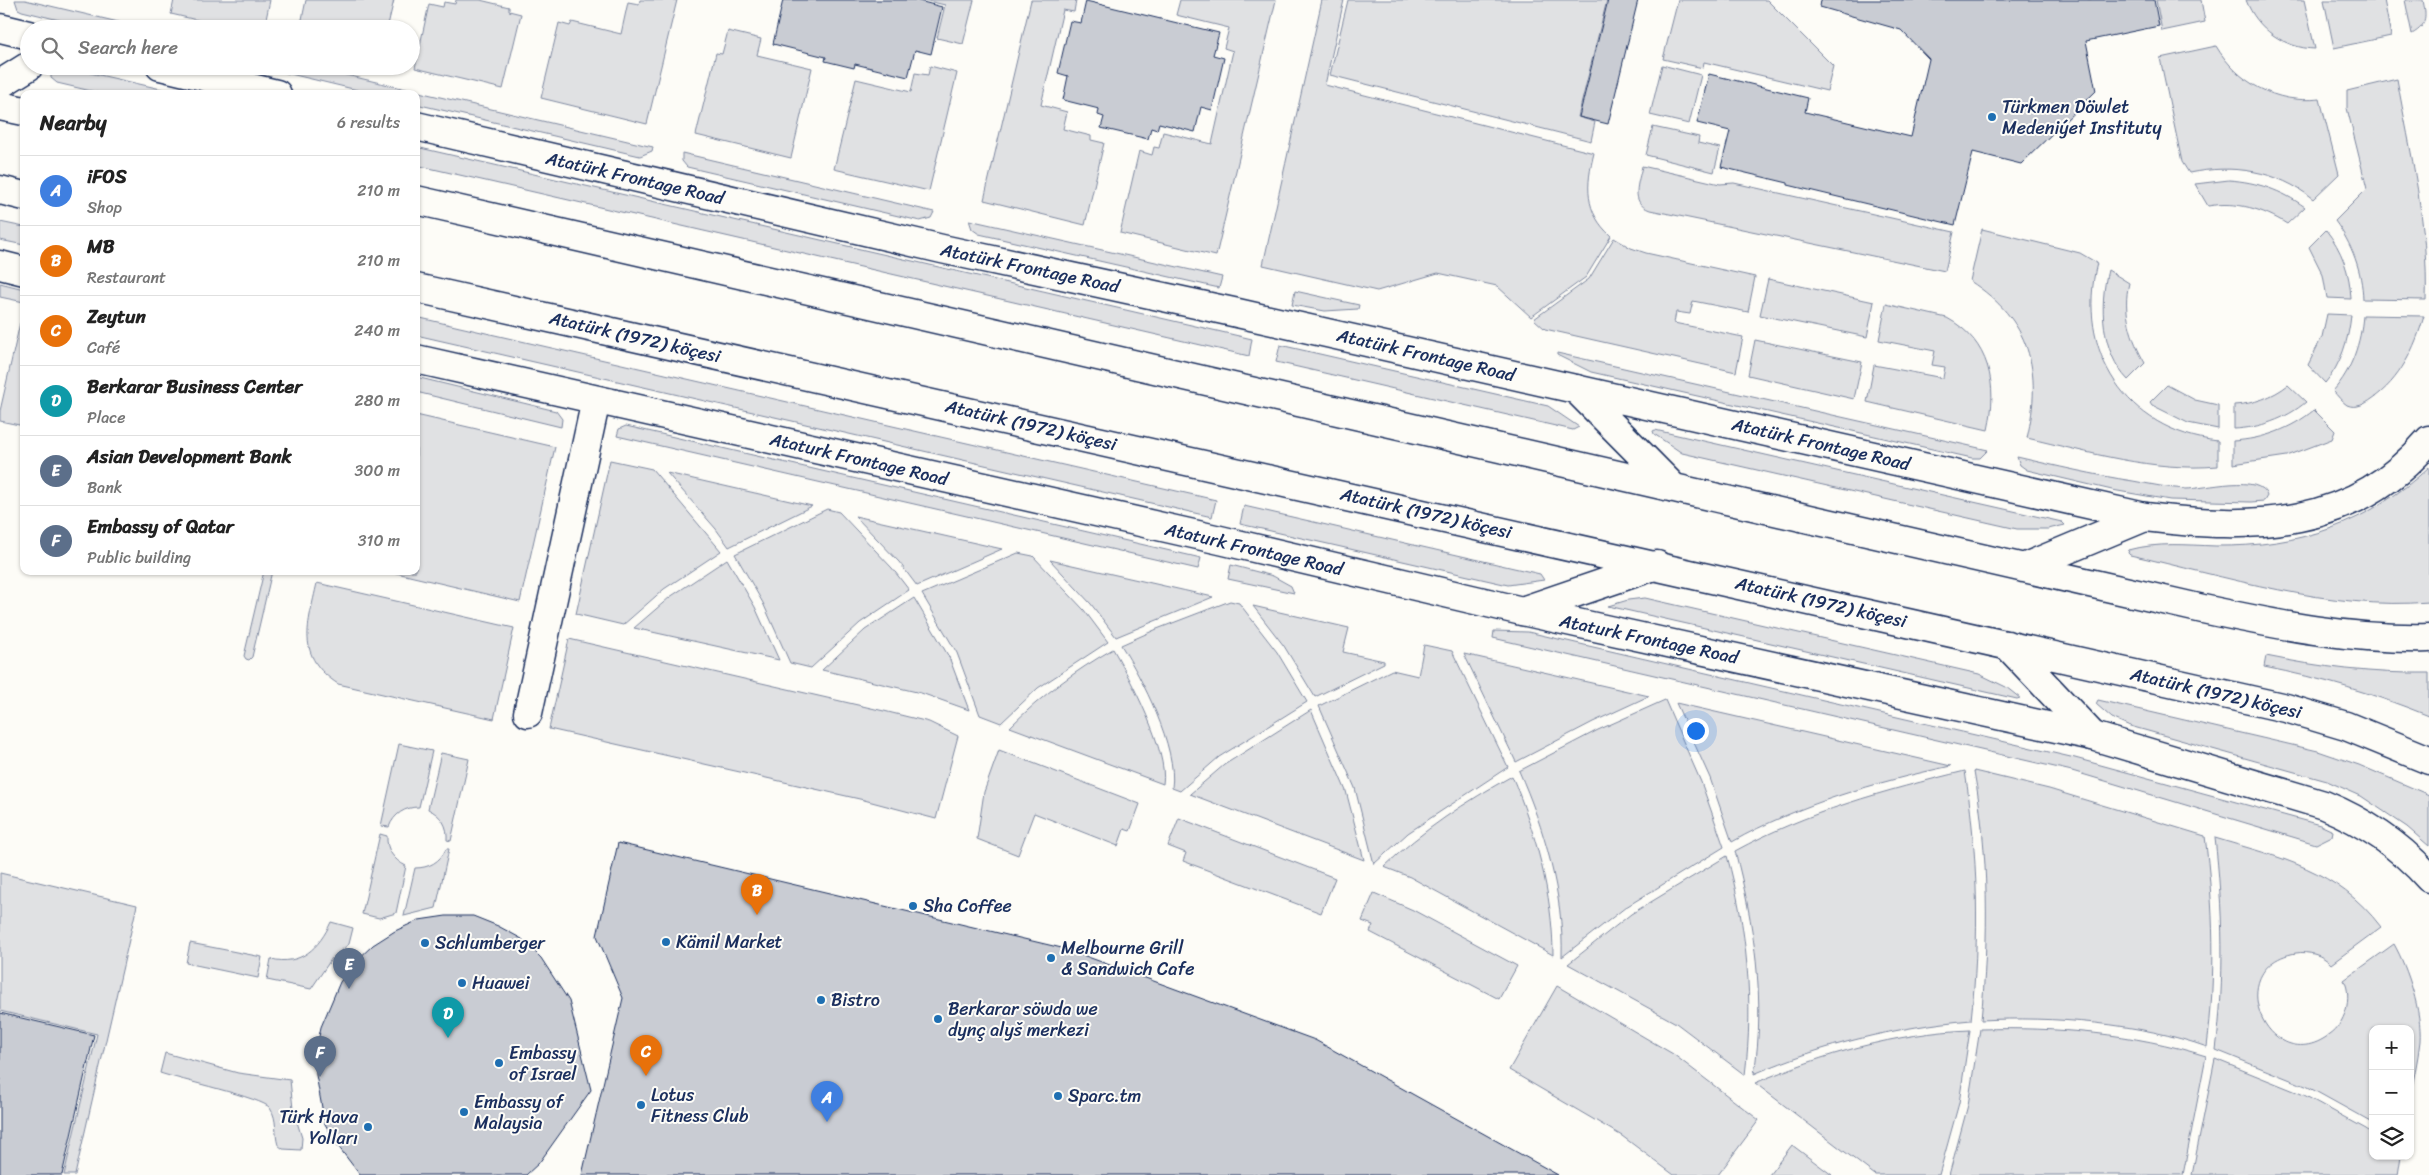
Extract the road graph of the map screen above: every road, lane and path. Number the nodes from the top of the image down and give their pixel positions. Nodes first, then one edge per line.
1 (0, 28) edge
2 (20, 33) edge
3 (20, 72) edge
4 (198, 75) edge
5 (0, 84) edge
6 (260, 90) edge
7 (0, 106) edge
8 (20, 110) edge
9 (420, 127) edge
10 (0, 190) edge
11 (20, 195) edge
12 (420, 201) edge
13 (0, 265) edge
14 (20, 269) edge
15 (420, 289) edge
16 (420, 360) edge
17 (1576, 389) junction
18 (596, 400) junction
19 (2425, 444) edge
20 (1674, 488) junction
21 (2145, 517) junction
22 (1657, 565) junction
23 (2023, 568) junction
24 (1522, 611) junction
25 (2429, 638) edge
26 (2007, 644) junction
27 (528, 712) dead end
28 (2092, 736) junction
29 (2429, 760) edge
30 (2429, 878) edge

1 - 2 main road
3 - 5 main road
4 - 6 main road
7 - 8 main road
9 - 17 main road, Atatürk Frontage Road
10 - 11 main road
12 - 20 main road
13 - 14 main road
15 - 22 main road, Atatürk (1972) köçesi
16 - 18 main road, Ataturk Frontage Road
17 - 20 main road
17 - 21 main road, Atatürk Frontage Road
18 - 24 main road, Ataturk Frontage Road
18 - 27 main road
19 - 21 main road, Atatürk Frontage Road
20 - 23 main road
21 - 23 main road
22 - 24 main road
22 - 26 main road, Atatürk (1972) köçesi
23 - 25 main road
24 - 28 main road, Ataturk Frontage Road
26 - 28 main road
26 - 29 main road, Atatürk (1972) köçesi
28 - 30 main road, Ataturk Frontage Road

